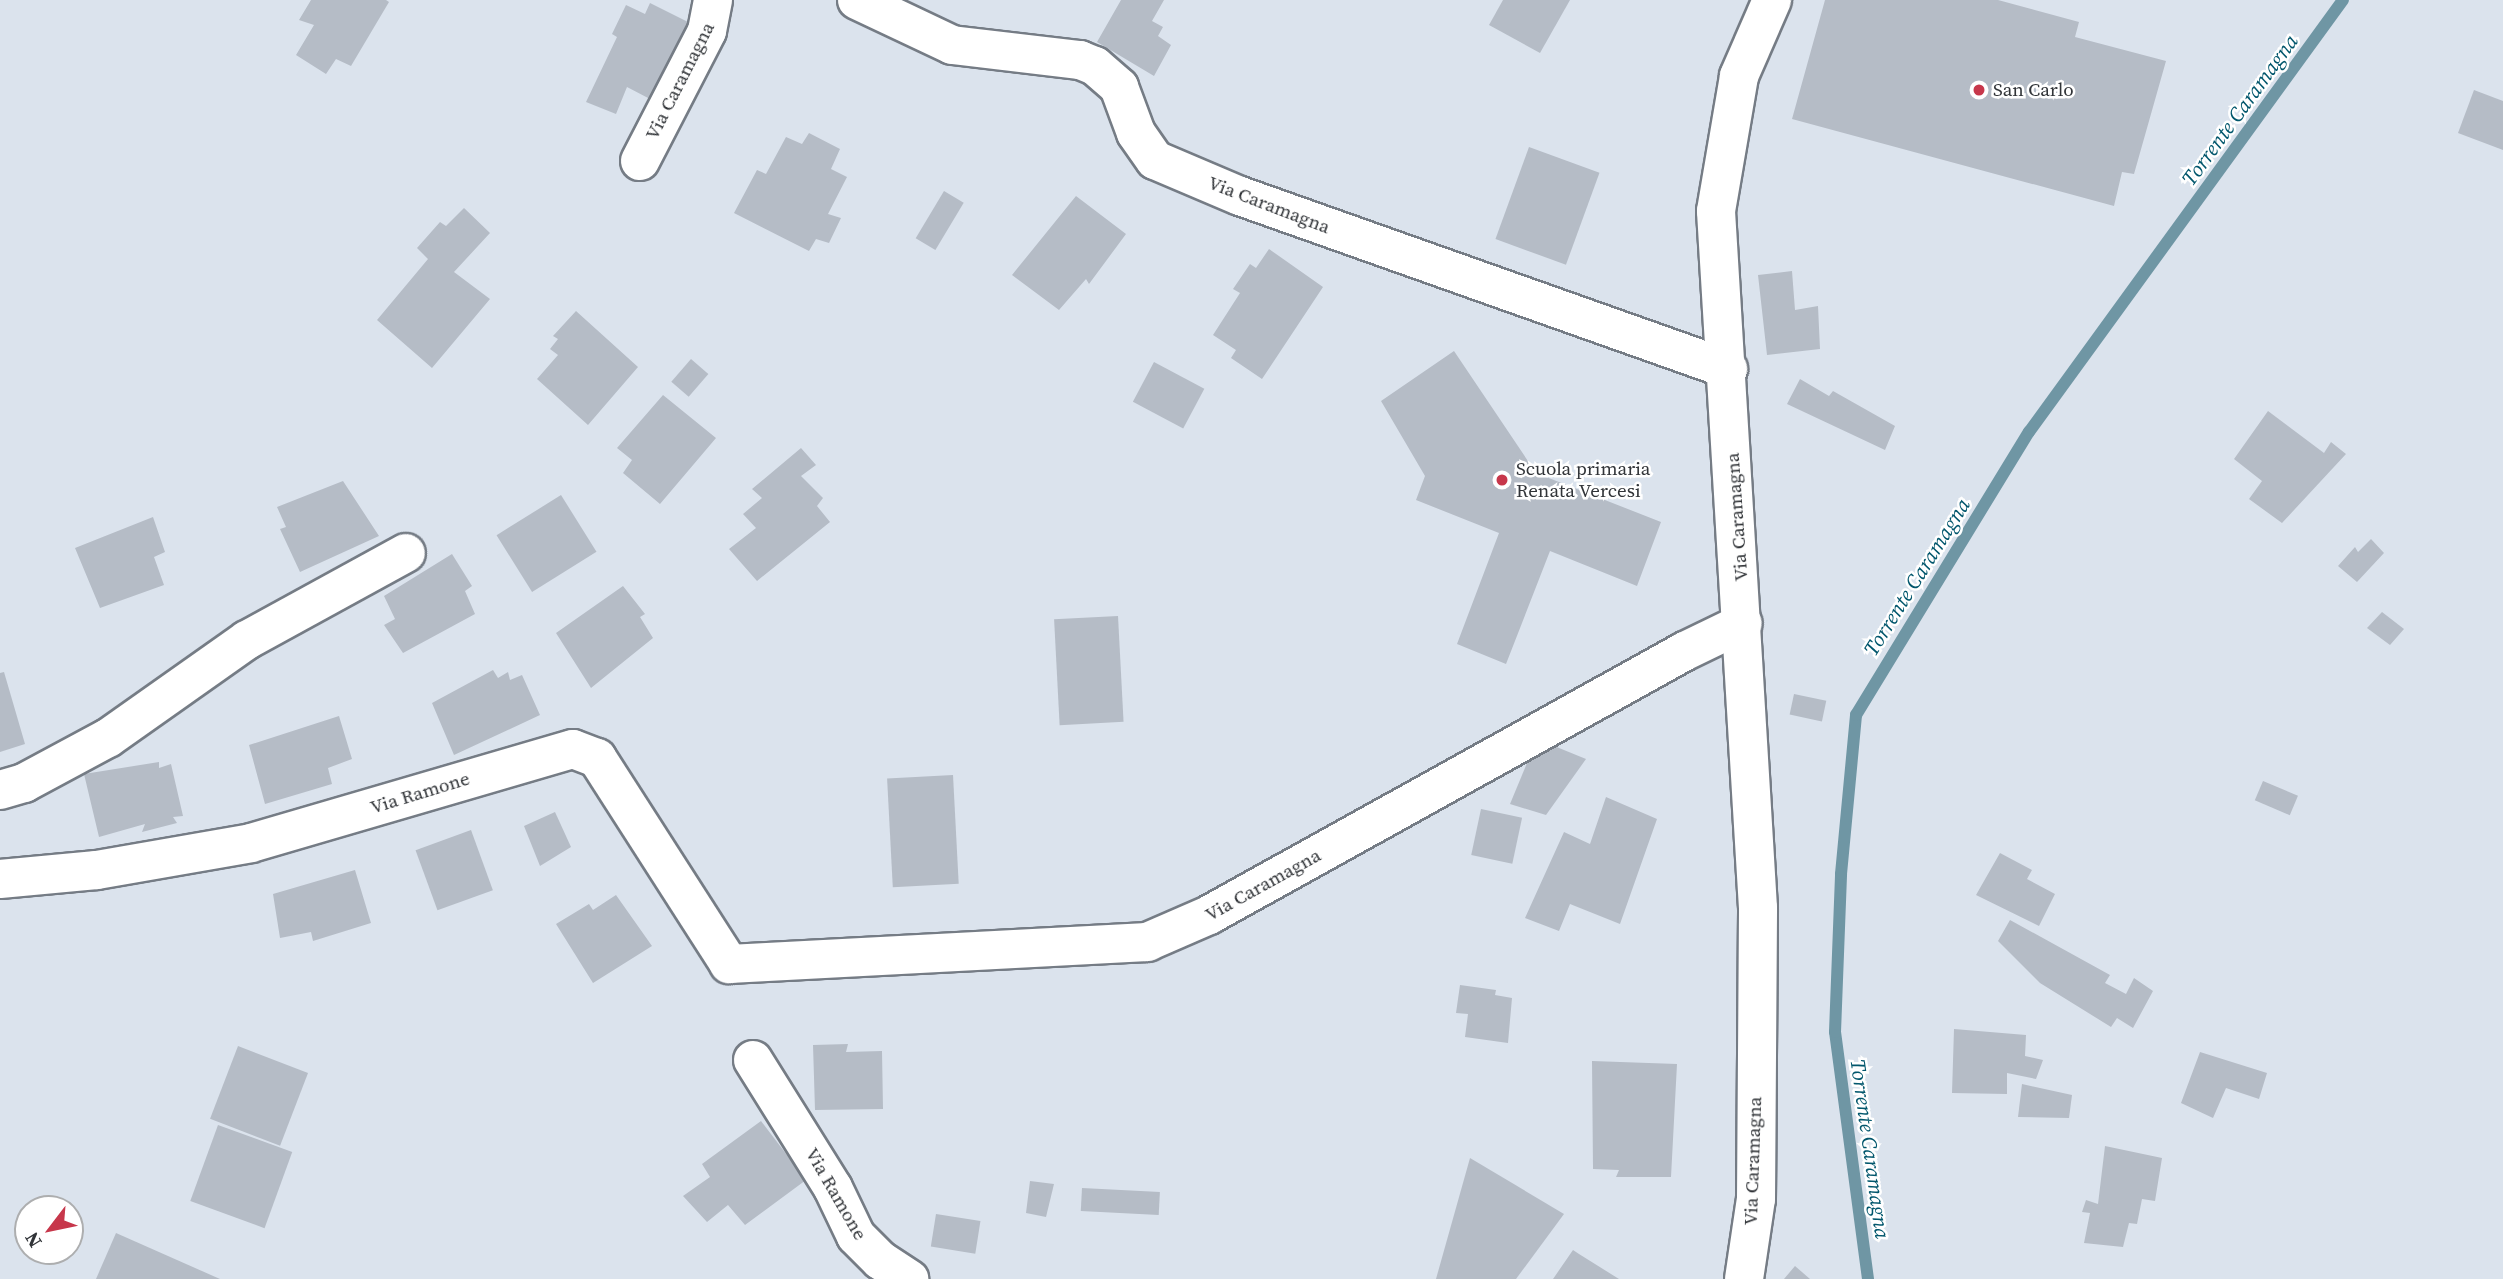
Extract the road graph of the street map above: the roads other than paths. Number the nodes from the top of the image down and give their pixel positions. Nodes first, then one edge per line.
1 (713, 0) edge
2 (857, 0) edge
3 (1772, 0) edge
4 (640, 161) dead end
5 (1728, 369) junction
6 (406, 553) dead end
7 (1743, 623) junction
8 (0, 790) edge
9 (0, 878) edge
10 (729, 964) joint
11 (753, 1060) dead end
12 (909, 1279) edge
13 (1744, 1279) edge

1 - 4 street, Via Caramagna
2 - 5 street, Via Caramagna
3 - 5 street, Via Caramagna
5 - 7 street, Via Caramagna
6 - 8 street
7 - 10 street, Via Caramagna
7 - 13 street, Via Caramagna
9 - 10 street, Via Ramone
11 - 12 street, Via Ramone

